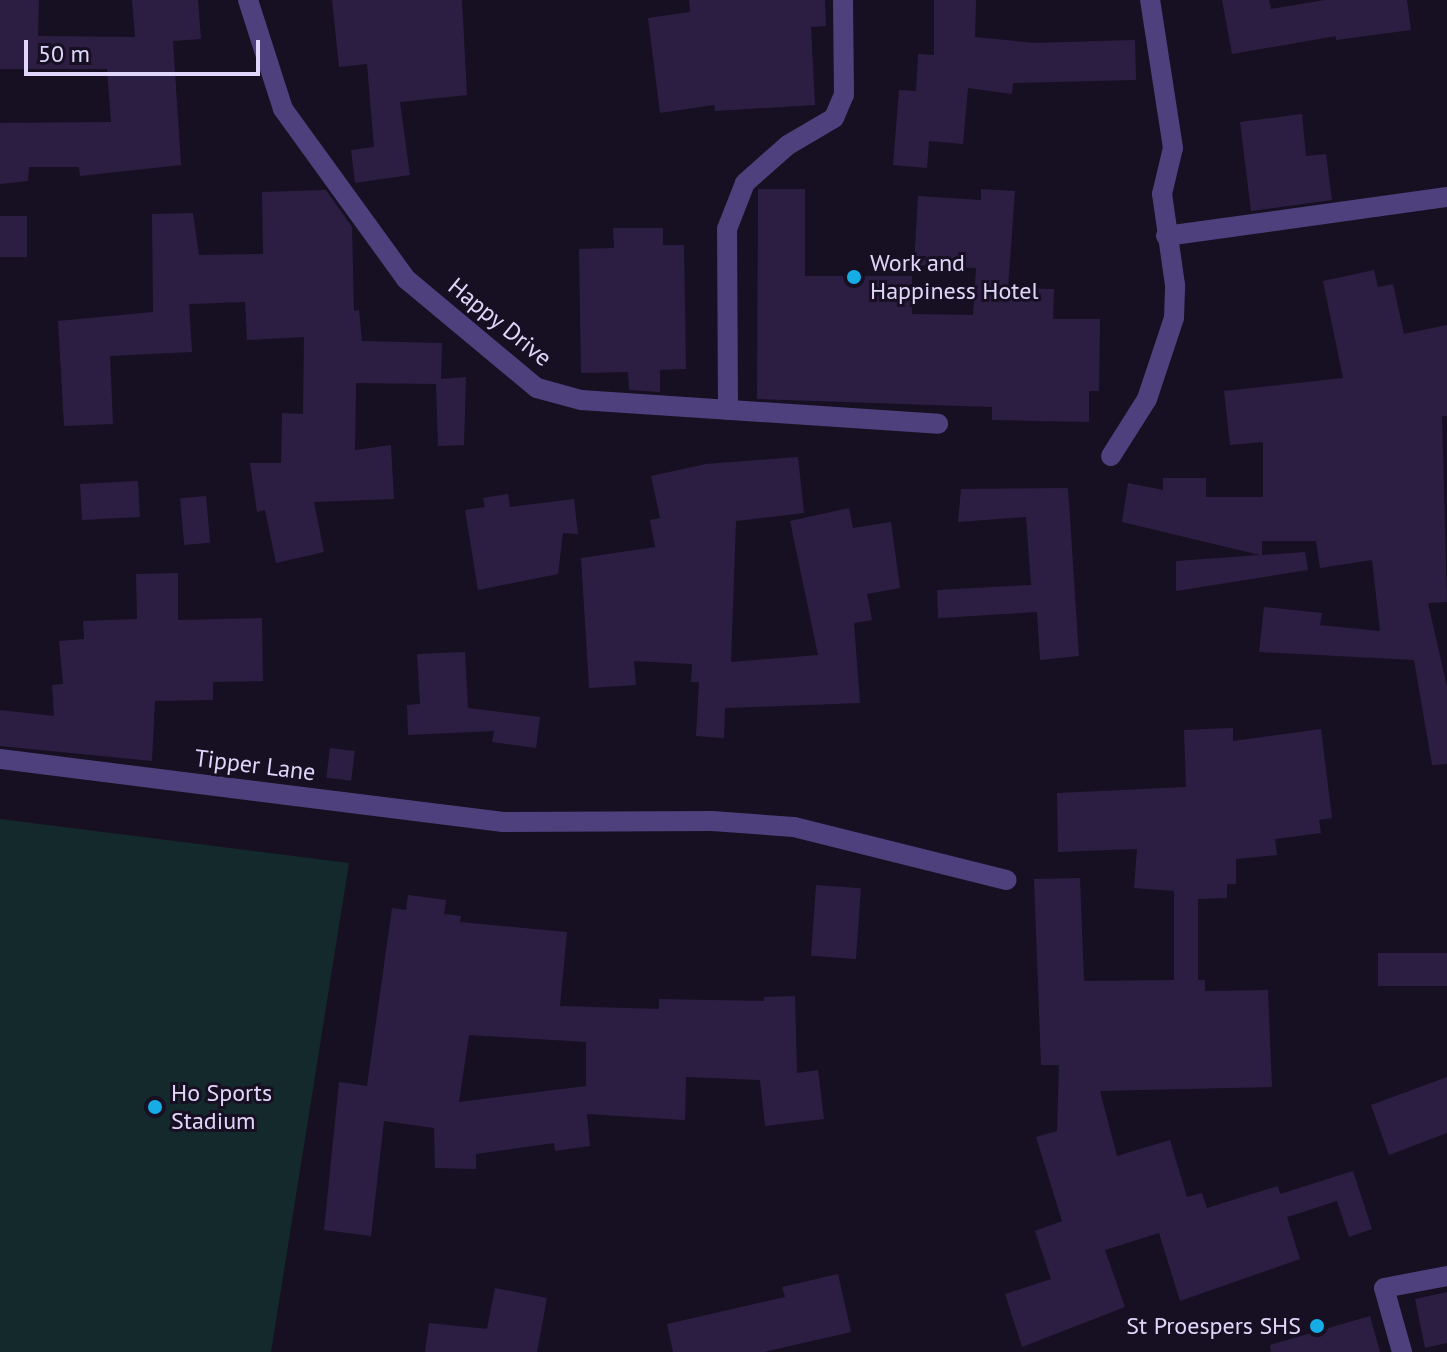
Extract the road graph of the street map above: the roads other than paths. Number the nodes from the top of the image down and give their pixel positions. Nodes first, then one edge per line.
1 (248, 0) edge
2 (843, 0) edge
3 (1150, 0) edge
4 (1447, 197) edge
5 (1166, 236) junction
6 (728, 410) junction
7 (938, 424) dead end
8 (1111, 456) dead end
9 (0, 759) edge
10 (1007, 880) dead end
11 (1447, 1276) edge
12 (1402, 1352) edge

1 - 6 street, Happy Drive
2 - 6 street
3 - 5 street
4 - 5 street
5 - 8 street
6 - 7 street, Happy Drive
9 - 10 street, Tipper Lane
11 - 12 street

